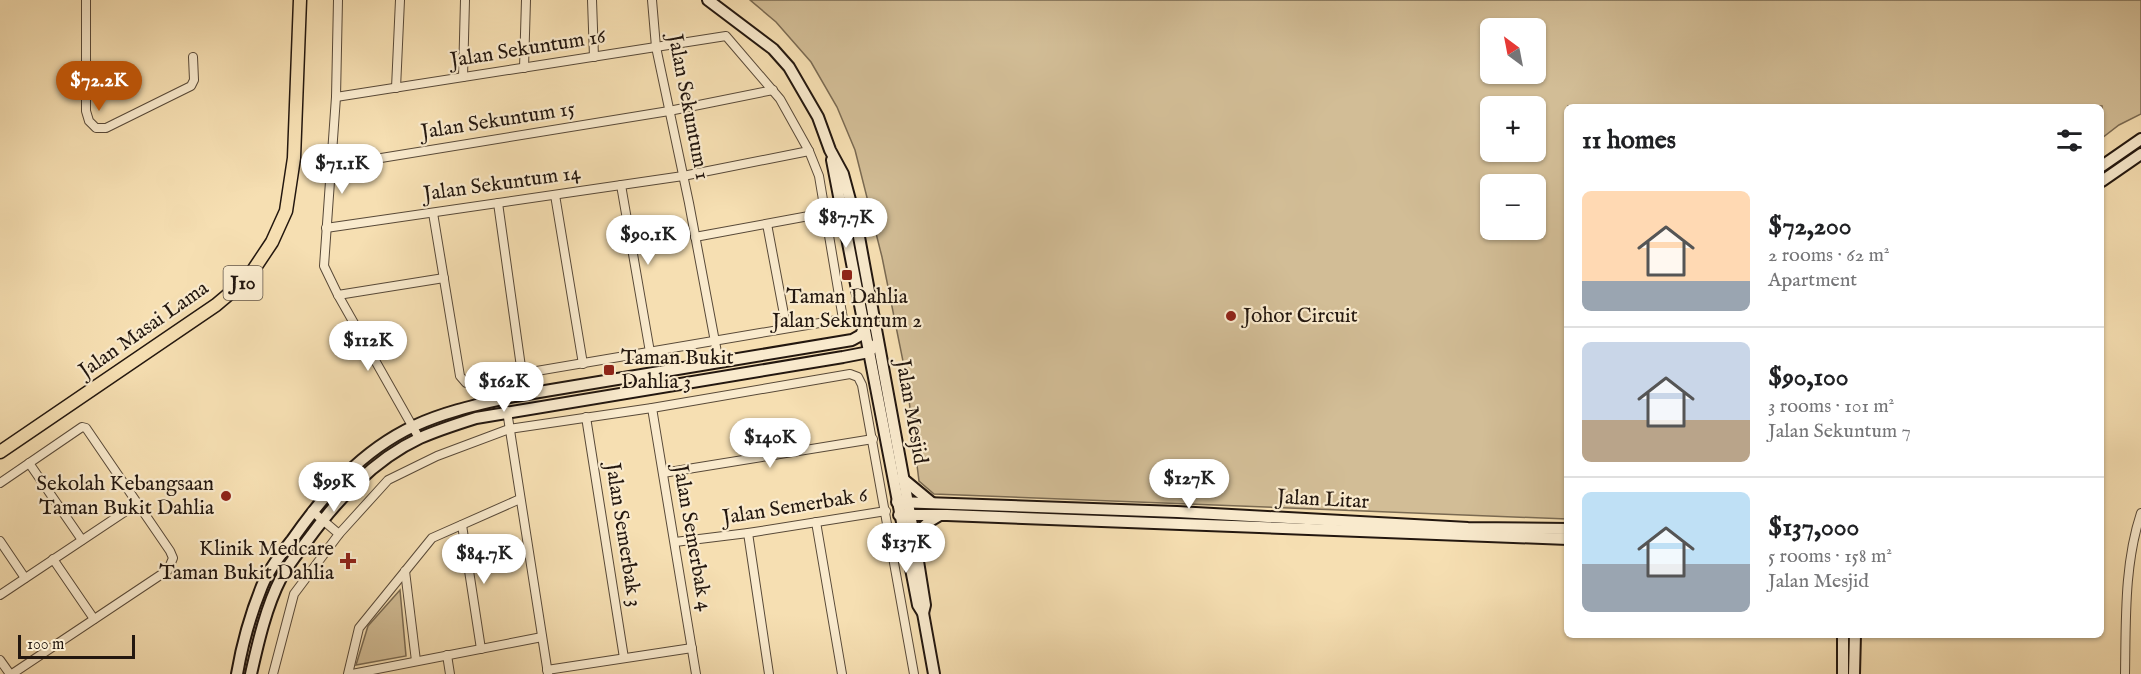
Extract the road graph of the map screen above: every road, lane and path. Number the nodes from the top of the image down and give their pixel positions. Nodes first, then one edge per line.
1 (86, 0) edge
2 (300, 0) edge
3 (338, 0) edge
4 (400, 0) edge
5 (465, 0) edge
6 (526, 0) edge
7 (592, 0) edge
8 (652, 0) edge
9 (708, 0) edge
10 (656, 47) junction
11 (192, 57) dead end
12 (594, 57) junction
13 (524, 68) junction
14 (463, 77) junction
15 (396, 88) junction
16 (773, 90) junction
17 (336, 97) junction
18 (669, 111) junction
19 (2141, 139) edge
20 (830, 150) junction
21 (809, 151) junction
22 (2141, 154) edge
23 (2104, 165) edge
24 (332, 166) junction
25 (683, 176) junction
26 (2104, 180) edge
27 (621, 185) junction
28 (555, 195) junction
29 (498, 203) junction
30 (433, 213) junction
31 (825, 213) junction
32 (767, 224) junction
33 (326, 228) junction
34 (696, 237) junction
35 (444, 278) junction
36 (338, 295) junction
37 (786, 325) dead end
38 (864, 325) junction
39 (715, 341) junction
40 (841, 341) junction
41 (878, 342) junction
42 (650, 352) junction
43 (869, 352) junction
44 (843, 357) junction
45 (719, 363) junction
46 (583, 364) junction
47 (522, 374) junction
48 (652, 408) junction
49 (507, 411) junction
50 (586, 417) junction
51 (414, 427) junction
52 (509, 429) junction
53 (419, 438) junction
54 (873, 439) junction
55 (0, 452) edge
56 (29, 463) junction
57 (663, 473) junction
58 (903, 479) junction
59 (0, 483) edge
60 (520, 499) junction
61 (138, 502) junction
62 (902, 502) junction
63 (932, 503) junction
64 (312, 511) junction
65 (886, 511) junction
66 (2141, 513) edge
67 (905, 515) junction
68 (940, 515) junction
69 (322, 520) junction
70 (816, 522) junction
71 (462, 525) junction
72 (1564, 529) edge
73 (748, 533) junction
74 (339, 534) junction
75 (914, 536) junction
76 (1564, 538) edge
77 (0, 540) edge
78 (82, 540) junction
79 (675, 543) junction
80 (53, 559) junction
81 (405, 572) junction
82 (25, 578) junction
83 (0, 595) edge
84 (922, 613) junction
85 (94, 619) junction
86 (542, 637) junction
87 (1844, 638) edge
88 (1855, 638) edge
89 (692, 648) junction
90 (481, 649) junction
91 (447, 655) junction
92 (624, 658) junction
93 (0, 660) edge
94 (416, 662) junction
95 (548, 672) edge
96 (11, 674) edge
97 (237, 674) edge
98 (251, 674) edge
99 (273, 674) edge
100 (350, 674) edge
101 (450, 674) edge
102 (696, 674) edge
103 (770, 674) edge
104 (842, 674) edge
105 (914, 674) edge
106 (934, 674) edge
107 (1843, 674) edge
108 (1854, 674) edge
109 (2125, 674) edge

1 - 11 street
2 - 55 main road, Jalan Masai Lama / J10
3 - 17 street
4 - 15 street
5 - 14 street
6 - 13 street
7 - 12 street
8 - 10 street, Jalan Sekuntum 1
9 - 20 main road, Jalan Mesjid
10 - 12 street, Jalan Sekuntum 16
10 - 16 street, Jalan Sekuntum 16
10 - 18 street, Jalan Sekuntum 1
12 - 13 street, Jalan Sekuntum 16
13 - 14 street, Jalan Sekuntum 16
14 - 15 street, Jalan Sekuntum 16
15 - 17 street, Jalan Sekuntum 16
16 - 18 street, Jalan Sekuntum 15
16 - 21 street
17 - 24 street
18 - 24 street, Jalan Sekuntum 15
18 - 25 street, Jalan Sekuntum 1
19 - 23 main road
20 - 38 main road, Jalan Mesjid
20 - 41 main road, Jalan Mesjid
21 - 25 street, Jalan Sekuntum 14
21 - 31 street
22 - 26 main road
24 - 33 street
25 - 27 street, Jalan Sekuntum 14
25 - 34 street, Jalan Sekuntum 1
27 - 28 street, Jalan Sekuntum 14
27 - 42 street
28 - 29 street, Jalan Sekuntum 14
28 - 46 street
29 - 30 street, Jalan Sekuntum 14
29 - 47 street
30 - 33 street, Jalan Sekuntum 14
30 - 35 street
31 - 32 street
31 - 39 street
32 - 34 street
32 - 37 street
33 - 36 street
34 - 39 street, Jalan Sekuntum 1
35 - 36 street
35 - 47 street
36 - 51 street
38 - 40 main road
38 - 43 main road, Jalan Mesjid
39 - 42 street
39 - 45 street, Jalan Sekuntum 1
40 - 44 main road
40 - 45 main road
41 - 43 main road
41 - 58 main road, Jalan Mesjid
42 - 46 street
43 - 44 main road
43 - 62 main road, Jalan Mesjid
44 - 49 main road
45 - 51 main road
46 - 47 street
48 - 50 street
48 - 54 street
48 - 57 street, Jalan Semerbak 4
49 - 52 street
49 - 53 main road
50 - 52 street
50 - 92 street, Jalan Semerbak 3
51 - 53 street
51 - 64 main road
52 - 60 street
52 - 74 street
53 - 69 main road
54 - 57 street
54 - 65 street
56 - 59 street
56 - 61 street
56 - 78 street
57 - 79 street, Jalan Semerbak 4
58 - 62 main road, Jalan Mesjid
58 - 63 main road
60 - 71 street
60 - 86 street
61 - 78 street
61 - 85 street
62 - 63 main road, Jalan Litar
62 - 67 main road, Jalan Mesjid
63 - 72 main road, Jalan Litar
64 - 69 street
64 - 97 main road
65 - 70 street, Jalan Semerbak 6
65 - 105 street
66 - 109 street
67 - 68 main road, Jalan Litar
67 - 75 main road, Jalan Mesjid
67 - 84 main road, Jalan Mesjid
68 - 75 main road
68 - 76 main road, Jalan Litar
69 - 74 street
69 - 98 main road
70 - 73 street, Jalan Semerbak 6
70 - 104 street
71 - 81 street
71 - 90 street
73 - 79 street, Jalan Semerbak 6
73 - 103 street
74 - 99 street
75 - 84 main road, Jalan Mesjid
77 - 82 street
78 - 80 street
79 - 89 street, Jalan Semerbak 4
80 - 82 street
80 - 85 street
81 - 94 street
81 - 100 street
82 - 83 street
84 - 106 main road, Jalan Mesjid
85 - 96 street
86 - 90 street
86 - 95 street
87 - 107 main road
88 - 108 main road
89 - 92 street
89 - 102 street, Jalan Semerbak 4
90 - 91 street
91 - 94 street
91 - 101 street
92 - 95 street
93 - 96 street
94 - 100 street

